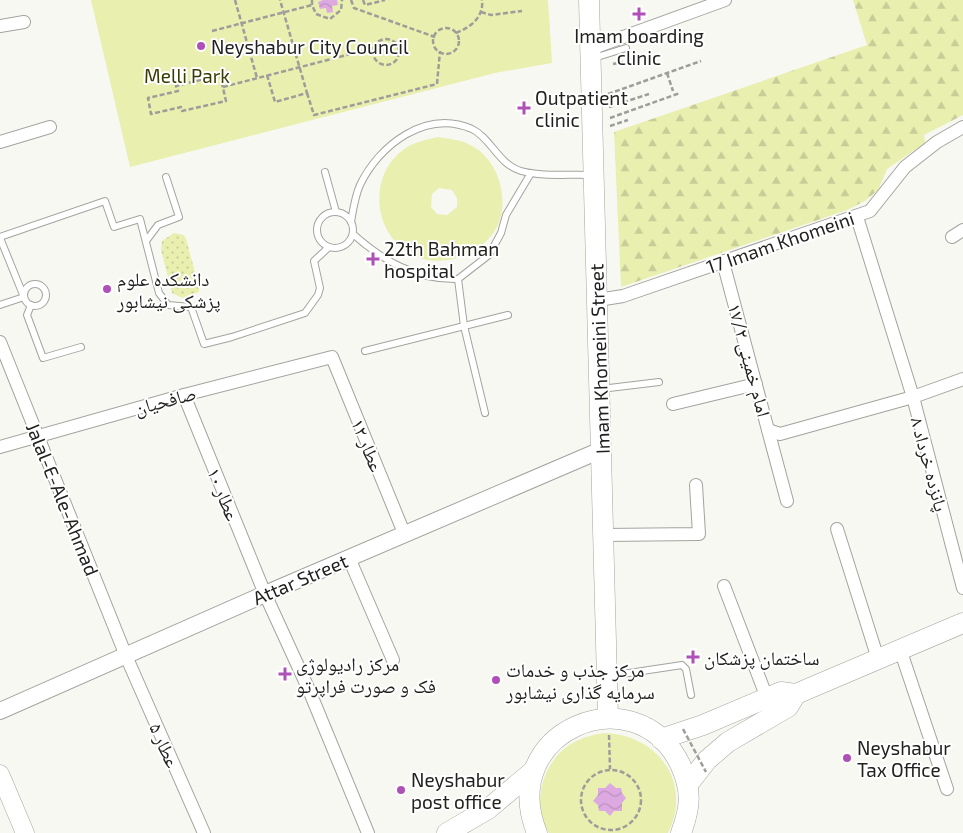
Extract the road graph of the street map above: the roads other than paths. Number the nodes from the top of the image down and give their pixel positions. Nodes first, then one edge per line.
1 (589, 0) edge
2 (725, 0) edge
3 (24, 22) dead end
4 (0, 26) edge
5 (626, 48) dead end
6 (590, 54) junction
7 (963, 127) edge
8 (50, 128) dead end
9 (0, 142) edge
10 (325, 172) dead end
11 (530, 173) junction
12 (594, 175) junction
13 (166, 177) dead end
14 (336, 212) junction
15 (857, 216) junction
16 (351, 222) junction
17 (353, 234) junction
18 (0, 237) edge
19 (146, 241) junction
20 (329, 247) junction
21 (723, 262) junction
22 (458, 279) junction
23 (24, 297) junction
24 (598, 300) junction
25 (0, 305) edge
26 (31, 305) junction
27 (508, 315) dead end
28 (464, 326) junction
29 (0, 342) edge
30 (81, 347) dead end
31 (365, 351) dead end
32 (332, 357) joint
33 (963, 379) edge
34 (659, 382) dead end
35 (756, 384) junction
36 (600, 390) junction
37 (184, 395) junction
38 (913, 397) junction
39 (673, 404) dead end
40 (484, 413) dead end
41 (768, 430) junction
42 (38, 436) junction
43 (0, 447) edge
44 (601, 450) junction
45 (696, 485) dead end
46 (787, 500) dead end
47 (837, 530) dead end
48 (404, 533) junction
49 (603, 535) junction
50 (349, 558) junction
51 (724, 586) dead end
52 (963, 588) edge
53 (265, 594) junction
54 (963, 623) edge
55 (900, 649) junction
56 (126, 656) junction
57 (878, 659) junction
58 (393, 660) dead end
59 (607, 676) junction
60 (796, 694) junction
61 (691, 695) dead end
62 (767, 698) junction
63 (0, 711) edge
64 (608, 718) junction
65 (662, 739) junction
66 (532, 772) junction
67 (0, 774) edge
68 (689, 783) junction
69 (947, 789) dead end
70 (25, 833) edge
71 (204, 833) edge
72 (368, 833) edge
73 (447, 833) edge
74 (537, 833) edge
75 (681, 833) edge

1 - 6 main road, Imam Khomeini Street
2 - 6 street
3 - 4 street
5 - 6 lane
6 - 12 main road, Imam Khomeini Street
7 - 15 street, 17 Imam Khomeini
8 - 9 street
10 - 14 lane
11 - 12 lane
11 - 16 lane
11 - 22 lane
12 - 24 main road, Imam Khomeini Street
13 - 19 lane
14 - 16 lane
14 - 20 lane
15 - 21 street, 17 Imam Khomeini
15 - 38 street, پانزده خرداد ۸
16 - 17 lane
17 - 20 lane
17 - 22 lane
18 - 19 lane
18 - 23 lane
19 - 20 lane
21 - 24 street, 17 Imam Khomeini
21 - 35 street, امام خمینی ۱۷/۲
22 - 28 lane
23 - 25 lane
23 - 26 lane
23 - 26 lane
24 - 36 main road, Imam Khomeini Street
26 - 30 lane
27 - 28 lane
28 - 31 lane
28 - 40 lane
29 - 42 street, Jalal-E-Ale-Ahmad
32 - 37 street, صافحیان
32 - 48 street, عطار ۱۲
33 - 38 street, امام خمینی ۱۷/۲
34 - 36 lane
35 - 39 street
35 - 41 street, امام خمینی ۱۷/۲
36 - 44 main road, Imam Khomeini Street
37 - 42 street, صافحیان
37 - 53 street, عطار ۱۰
38 - 41 street, امام خمینی ۱۷/۲
38 - 52 street, پانزده خرداد ۸
41 - 46 street
42 - 43 street, صافحیان
42 - 56 street, Jalal-E-Ale-Ahmad
44 - 48 street, Attar Street
44 - 49 main road, Imam Khomeini Street
45 - 49 street
47 - 57 street
48 - 50 street, Attar Street
49 - 59 main road, Imam Khomeini Street
50 - 53 street, Attar Street
50 - 58 street
51 - 62 street
53 - 56 street, Attar Street
53 - 72 street, عطار ۱۰
54 - 55 main road
55 - 57 main road
55 - 69 street
56 - 63 street, Attar Street
56 - 71 street, عطار ۵
57 - 60 main road
59 - 61 lane
59 - 64 main road, Imam Khomeini Street
60 - 62 main road
60 - 68 main road
62 - 65 main road
64 - 65 main road
64 - 66 main road
65 - 68 main road
66 - 73 main road
66 - 74 main road
67 - 70 main road
68 - 75 main road

